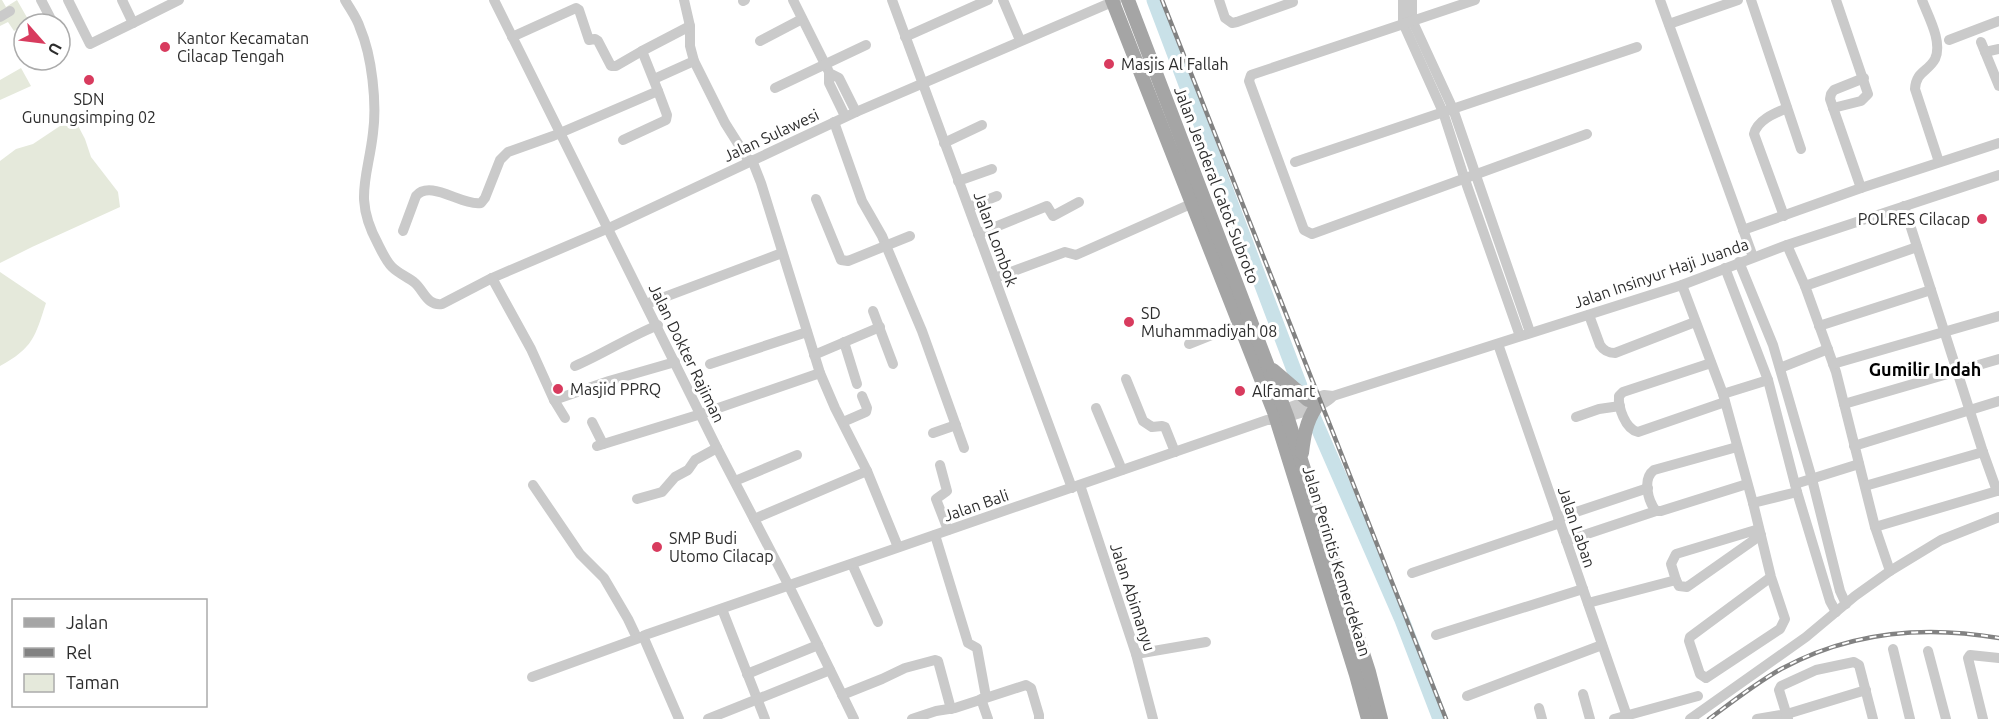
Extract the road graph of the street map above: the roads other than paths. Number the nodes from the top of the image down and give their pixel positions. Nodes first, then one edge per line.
1 (68, 0) edge
2 (122, 0) edge
3 (179, 0) edge
4 (494, 0) edge
5 (684, 0) edge
6 (792, 0) edge
7 (892, 0) edge
8 (988, 0) edge
9 (1003, 0) edge
10 (1128, 0) edge
11 (1219, 0) edge
12 (1403, 0) edge
13 (1412, 0) edge
14 (1475, 0) edge
15 (1660, 0) edge
16 (1738, 0) edge
17 (1751, 0) edge
18 (1836, 0) edge
19 (1922, 0) edge
20 (347, 1) edge
21 (1114, 1) edge
22 (1295, 1) edge
23 (10, 11) dead end
24 (0, 17) edge
25 (802, 19) junction
26 (1999, 21) edge
27 (1408, 22) junction
28 (133, 23) junction
29 (1669, 24) junction
30 (690, 26) junction
31 (512, 37) junction
32 (905, 37) junction
33 (1020, 40) junction
34 (1949, 40) dead end
35 (760, 41) dead end
36 (866, 45) dead end
37 (1637, 47) dead end
38 (1999, 49) edge
39 (642, 51) junction
40 (694, 62) junction
41 (827, 69) junction
42 (1864, 78) junction
43 (654, 80) junction
44 (922, 82) junction
45 (1999, 86) edge
46 (776, 88) dead end
47 (658, 91) junction
48 (1787, 108) junction
49 (1833, 108) junction
50 (1448, 110) junction
51 (856, 112) junction
52 (845, 117) junction
53 (834, 122) junction
54 (982, 125) dead end
55 (560, 132) junction
56 (1587, 134) dead end
57 (623, 140) dead end
58 (944, 142) junction
59 (1999, 143) edge
60 (1801, 149) dead end
61 (751, 161) junction
62 (1295, 162) dead end
63 (1939, 162) junction
64 (992, 169) dead end
65 (1475, 173) junction
66 (1999, 175) edge
67 (1464, 177) junction
68 (958, 181) junction
69 (1861, 188) junction
70 (998, 196) dead end
71 (816, 199) dead end
72 (1079, 202) dead end
73 (1193, 203) junction
74 (1904, 206) junction
75 (969, 207) junction
76 (1784, 216) junction
77 (609, 228) junction
78 (1743, 230) junction
79 (403, 231) dead end
80 (978, 234) junction
81 (910, 236) dead end
82 (1500, 244) junction
83 (1787, 244) junction
84 (886, 245) junction
85 (1917, 247) junction
86 (1489, 248) junction
87 (782, 253) junction
88 (1753, 257) junction
89 (1738, 262) junction
90 (1725, 268) junction
91 (492, 278) junction
92 (995, 278) junction
93 (1682, 285) junction
94 (1805, 286) junction
95 (1931, 290) junction
96 (646, 304) junction
97 (873, 311) dead end
98 (1588, 315) junction
99 (1999, 316) edge
100 (1695, 322) junction
101 (1239, 324) junction
102 (658, 325) junction
103 (1819, 326) junction
104 (880, 327) junction
105 (1944, 331) junction
106 (807, 332) junction
107 (1525, 334) junction
108 (844, 342) junction
109 (1189, 344) dead end
110 (1498, 344) junction
111 (1828, 349) junction
112 (814, 355) junction
113 (1999, 359) edge
114 (675, 362) junction
115 (1711, 363) junction
116 (710, 364) dead end
117 (894, 364) dead end
118 (1833, 364) junction
119 (574, 366) dead end
120 (1269, 367) junction
121 (1780, 368) junction
122 (1957, 372) junction
123 (820, 373) junction
124 (1126, 379) dead end
125 (1768, 380) junction
126 (856, 384) dead end
127 (862, 396) dead end
128 (1724, 398) junction
129 (554, 400) junction
130 (1999, 401) edge
131 (1312, 404) junction
132 (1844, 404) junction
133 (1620, 405) junction
134 (1096, 408) dead end
135 (1970, 411) junction
136 (701, 414) junction
137 (1278, 416) junction
138 (1576, 417) dead end
139 (565, 418) dead end
140 (592, 422) dead end
141 (843, 422) junction
142 (956, 425) junction
143 (933, 433) dead end
144 (1854, 446) junction
145 (1737, 447) junction
146 (717, 448) junction
147 (964, 448) dead end
148 (1175, 452) junction
149 (1983, 452) junction
150 (797, 455) dead end
151 (1301, 457) junction
152 (1859, 464) junction
153 (940, 465) dead end
154 (1122, 470) junction
155 (867, 471) junction
156 (1812, 479) junction
157 (735, 481) junction
158 (1747, 484) junction
159 (533, 485) dead end
160 (1076, 486) junction
161 (1864, 486) junction
162 (1648, 488) junction
163 (1796, 488) junction
164 (1998, 490) edge
165 (637, 499) dead end
166 (1753, 503) junction
167 (1656, 511) junction
168 (1999, 517) edge
169 (754, 519) junction
170 (1559, 521) junction
171 (1875, 527) junction
172 (948, 530) junction
173 (1760, 532) junction
174 (935, 535) junction
175 (1566, 541) junction
176 (898, 547) junction
177 (852, 564) junction
178 (1890, 571) junction
179 (1412, 573) dead end
180 (1771, 578) junction
181 (1676, 580) junction
182 (789, 586) junction
183 (1583, 589) junction
184 (1588, 603) junction
185 (1846, 604) junction
186 (722, 609) junction
187 (1836, 612) junction
188 (878, 622) dead end
189 (1436, 634) dead end
190 (640, 637) junction
191 (1206, 642) dead end
192 (818, 645) junction
193 (1602, 645) junction
194 (1893, 649) dead end
195 (1928, 651) dead end
196 (1136, 654) junction
197 (1999, 658) edge
198 (830, 670) junction
199 (1363, 673) junction
200 (747, 674) junction
201 (532, 677) dead end
202 (1866, 690) junction
203 (1582, 694) dead end
204 (842, 695) junction
205 (1467, 696) dead end
206 (1698, 696) dead end
207 (984, 698) junction
208 (757, 700) junction
209 (1539, 708) dead end
210 (951, 709) junction
211 (1787, 716) edge
212 (1627, 717) edge
213 (679, 719) edge
214 (708, 719) edge
215 (765, 719) edge
216 (854, 719) edge
217 (912, 719) edge
218 (988, 719) edge
219 (1039, 719) edge
220 (1153, 719) edge
221 (1368, 719) edge
222 (1381, 719) edge
223 (1542, 719) edge
224 (1590, 719) edge
225 (1614, 719) edge
226 (1690, 719) edge
227 (1756, 719) edge
228 (1873, 719) edge
229 (1910, 719) edge
230 (1946, 719) edge
231 (1983, 719) edge

1 - 28 street
2 - 28 street
3 - 28 street
4 - 31 street, Jalan Dokter Rajiman
5 - 30 street
6 - 25 street
7 - 32 street, Jalan Lombok
8 - 32 street
9 - 33 street
10 - 120 main road, Jalan Jenderal Gatot Subroto
11 - 22 street
12 - 27 street
13 - 27 street
14 - 27 street
15 - 29 street
16 - 29 street
17 - 48 street
18 - 42 street
19 - 63 street
20 - 91 street, Jalan Sulawesi
21 - 33 street, Jalan Sulawesi
21 - 73 main road, Jalan Jenderal Gatot Subroto
23 - 24 street
25 - 35 street
25 - 41 street
26 - 34 street
27 - 50 street
27 - 67 street
29 - 78 street
30 - 39 street
30 - 40 street
31 - 39 street
31 - 55 street, Jalan Dokter Rajiman
32 - 44 street, Jalan Lombok
33 - 44 street, Jalan Sulawesi
36 - 41 street
37 - 50 street
38 - 45 street
39 - 43 street
40 - 43 street
40 - 61 street
41 - 46 street
41 - 51 street
41 - 52 street
42 - 49 street
42 - 49 street
43 - 47 street
44 - 51 street, Jalan Sulawesi
44 - 58 street, Jalan Lombok
47 - 55 street
47 - 57 street
48 - 60 street
48 - 76 street
49 - 69 street
50 - 62 street
50 - 65 street
50 - 67 street
51 - 52 street, Jalan Sulawesi
52 - 53 street, Jalan Sulawesi
53 - 61 street, Jalan Sulawesi
53 - 84 street
54 - 58 street
55 - 77 street, Jalan Dokter Rajiman
55 - 79 street
56 - 65 street
58 - 68 street, Jalan Lombok
59 - 63 street
61 - 77 street, Jalan Sulawesi
61 - 87 street
63 - 69 street
64 - 68 street
65 - 67 street
65 - 82 street
66 - 74 street, Jalan Insinyur Haji Juanda
67 - 86 street
68 - 75 street, Jalan Lombok
69 - 76 street
70 - 75 street
71 - 84 street
72 - 80 street
73 - 92 street
73 - 101 main road, Jalan Jenderal Gatot Subroto
74 - 83 street, Jalan Insinyur Haji Juanda
74 - 85 street
75 - 80 street, Jalan Lombok
76 - 78 street
77 - 91 street, Jalan Sulawesi
77 - 96 street, Jalan Dokter Rajiman
78 - 88 street
80 - 92 street, Jalan Lombok
81 - 84 street
82 - 86 street
82 - 107 street
83 - 88 street, Jalan Insinyur Haji Juanda
83 - 94 street
84 - 142 street
85 - 94 street
85 - 95 street
86 - 107 street
87 - 96 street
87 - 106 street
88 - 89 street, Jalan Insinyur Haji Juanda
89 - 90 street, Jalan Insinyur Haji Juanda
89 - 121 street
90 - 93 street, Jalan Insinyur Haji Juanda
90 - 125 street
91 - 129 street
92 - 160 street, Jalan Lombok
93 - 98 street, Jalan Insinyur Haji Juanda
93 - 100 street
94 - 103 street
95 - 103 street
95 - 105 street
96 - 102 street, Jalan Dokter Rajiman
97 - 104 street
98 - 100 street
98 - 107 street, Jalan Insinyur Haji Juanda
99 - 105 street
100 - 115 street
101 - 109 street
101 - 137 main road, Jalan Jenderal Gatot Subroto
102 - 114 street, Jalan Dokter Rajiman
102 - 119 street
103 - 111 street
104 - 108 street
104 - 117 street
105 - 118 street
105 - 122 street
106 - 112 street
106 - 116 street
107 - 110 street, Jalan Insinyur Haji Juanda
108 - 112 street
108 - 126 street
110 - 131 street, Jalan Insinyur Haji Juanda
110 - 170 street, Jalan Laban
111 - 118 street
111 - 121 street
112 - 123 street
113 - 122 street
114 - 129 street
114 - 136 street, Jalan Dokter Rajiman
115 - 128 street
115 - 133 street
118 - 132 street
120 - 131 main road
120 - 137 main road, Jalan Jenderal Gatot Subroto
121 - 156 street
122 - 132 street
122 - 135 street
123 - 136 street
123 - 141 street
124 - 148 street
125 - 128 street
125 - 163 street
127 - 141 street
128 - 133 street
128 - 145 street
129 - 139 street
130 - 135 street
131 - 137 street, Jalan Insinyur Haji Juanda
131 - 151 main road
132 - 144 street
133 - 138 street
134 - 154 street
135 - 144 street
135 - 149 street
136 - 140 street
136 - 146 street, Jalan Dokter Rajiman
137 - 148 street, Jalan Bali
137 - 151 main road, Jalan Perintis Kemerdekaan
137 - 199 main road, Jalan Perintis Kemerdekaan
141 - 155 street
142 - 143 street
142 - 147 street
144 - 152 street
145 - 158 street
145 - 162 street
146 - 157 street, Jalan Dokter Rajiman
146 - 165 street
148 - 154 street, Jalan Bali
149 - 161 street
149 - 164 street
150 - 157 street
151 - 199 main road, Jalan Perintis Kemerdekaan
152 - 156 street
152 - 161 street
153 - 172 street
154 - 160 street, Jalan Bali
155 - 169 street
155 - 176 street
156 - 163 street
156 - 185 street
157 - 169 street, Jalan Dokter Rajiman
158 - 166 street
158 - 167 street
159 - 190 street
160 - 172 street, Jalan Bali
160 - 196 street, Jalan Abimanyu
161 - 171 street
162 - 167 street
162 - 170 street
163 - 166 street
163 - 187 street
164 - 171 street
166 - 173 street
167 - 175 street
168 - 178 street
169 - 182 street, Jalan Dokter Rajiman
170 - 175 street, Jalan Laban
170 - 179 street
171 - 178 street
172 - 174 street, Jalan Bali
173 - 180 street
173 - 181 street
173 - 181 street
174 - 176 street, Jalan Bali
174 - 207 street
175 - 183 street, Jalan Laban
176 - 177 street, Jalan Bali
177 - 182 street, Jalan Bali
177 - 188 street
178 - 185 street
180 - 180 street
181 - 184 street
182 - 186 street, Jalan Bali
182 - 192 street, Jalan Dokter Rajiman
183 - 184 street, Jalan Laban
183 - 189 street
184 - 193 street, Jalan Laban
185 - 187 street
186 - 190 street, Jalan Bali
186 - 200 street
187 - 226 street
190 - 201 street, Jalan Bali
190 - 213 street
191 - 196 street
192 - 198 street, Jalan Dokter Rajiman
192 - 200 street
193 - 205 street
193 - 212 street, Jalan Laban
194 - 229 street
195 - 230 street
196 - 220 street, Jalan Abimanyu
197 - 231 street
198 - 204 street, Jalan Dokter Rajiman
198 - 208 street
199 - 221 main road, Jalan Perintis Kemerdekaan
199 - 222 main road, Jalan Perintis Kemerdekaan
200 - 208 street
202 - 211 street
202 - 211 street
202 - 228 street
203 - 224 street
204 - 210 street
204 - 216 street, Jalan Dokter Rajiman
206 - 212 street
207 - 210 street
207 - 218 street
207 - 219 street
208 - 214 street
208 - 215 street
209 - 223 street
210 - 217 street
211 - 227 street
212 - 225 street

